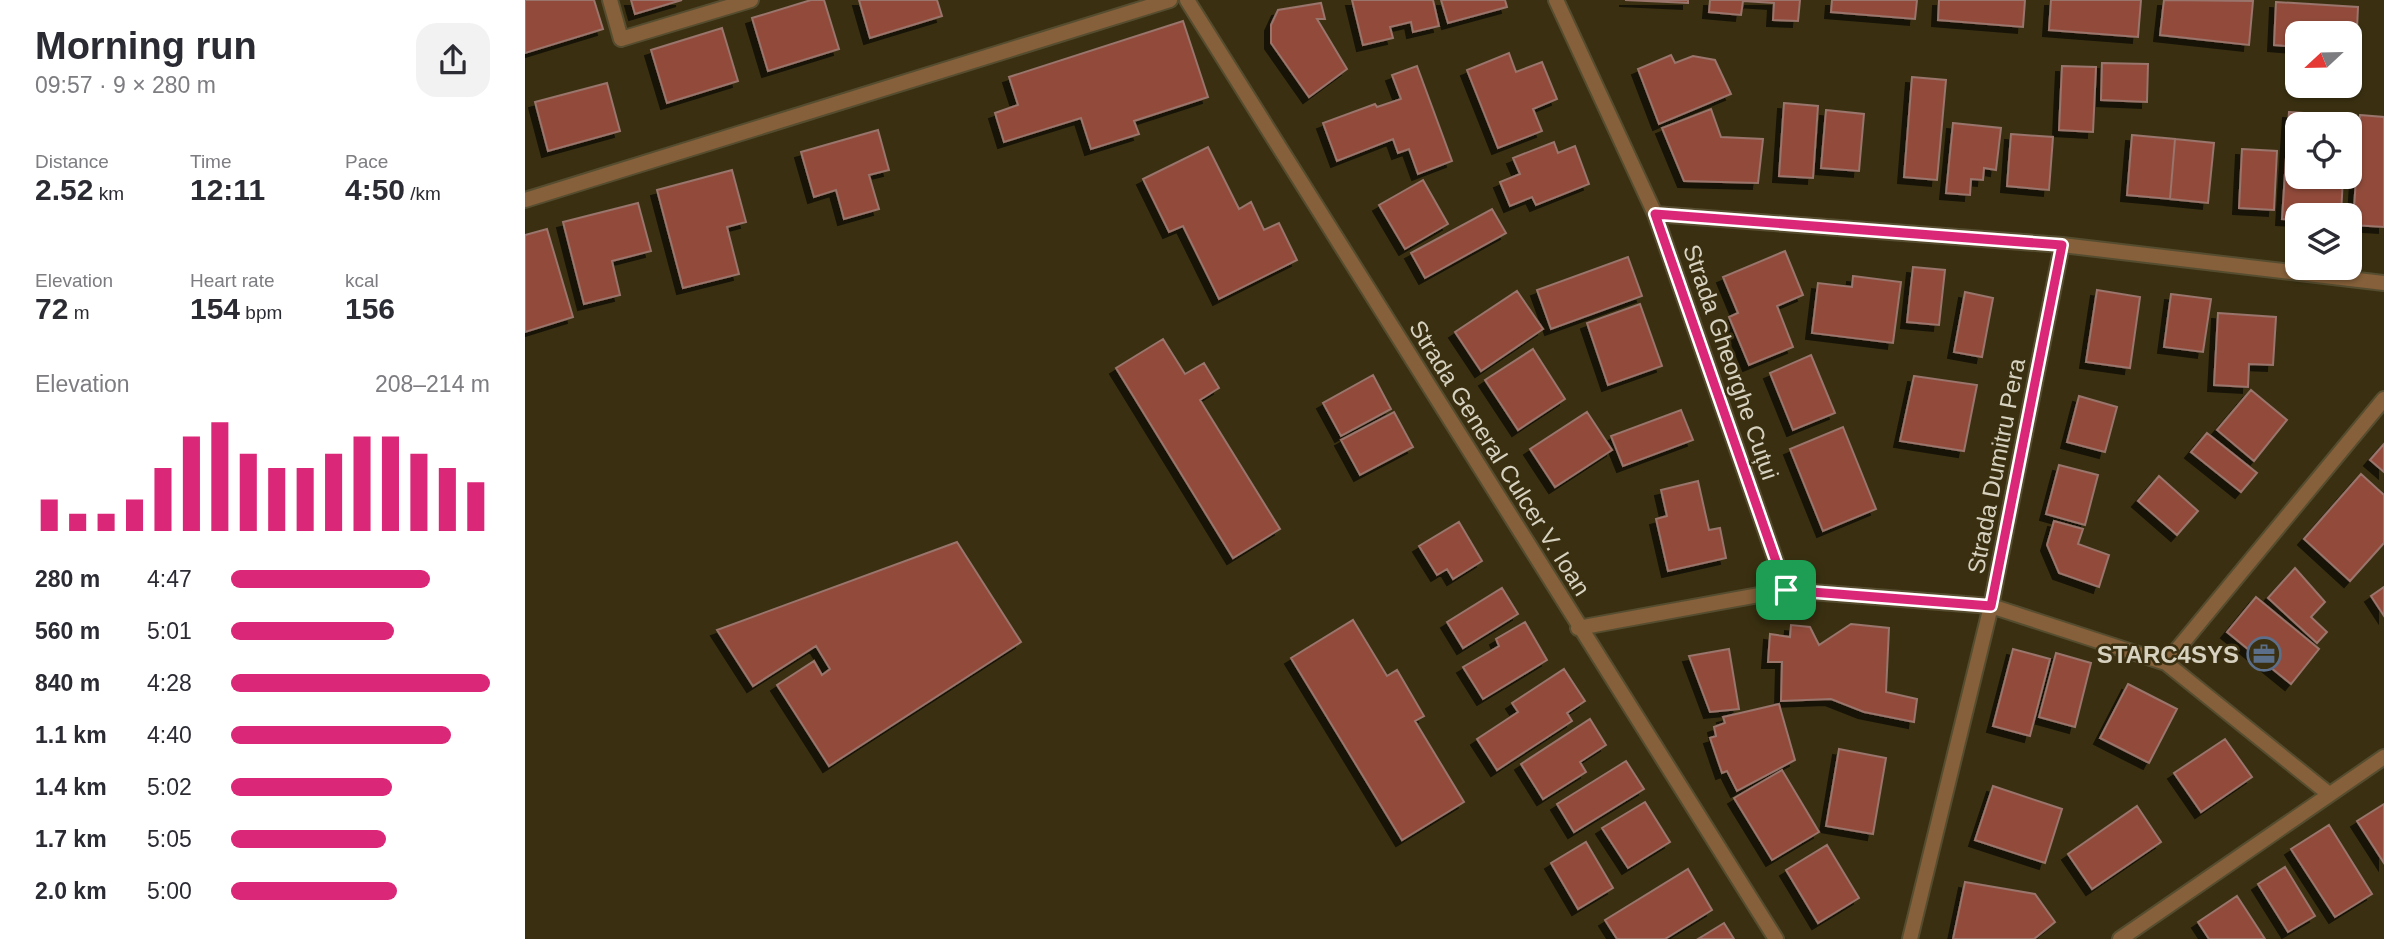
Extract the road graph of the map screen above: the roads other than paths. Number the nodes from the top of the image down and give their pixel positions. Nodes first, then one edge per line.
1 (610, 0) edge
2 (751, 0) edge
3 (1170, 0) edge
4 (1187, 0) edge
5 (1556, 0) edge
6 (1137, 4) edge
7 (525, 200) edge
8 (1655, 214) junction
9 (2062, 245) junction
10 (2384, 283) edge
11 (2384, 399) edge
12 (1786, 590) junction
13 (1991, 606) junction
14 (1578, 628) junction
15 (2166, 663) junction
16 (2384, 757) edge
17 (2329, 794) junction
18 (1776, 939) edge
19 (1910, 939) edge
20 (2120, 939) edge

1 - 2 street
3 - 6 street
4 - 14 street, Strada General Culcer V. Ioan
5 - 8 street, Strada Gheorghe Cuțui
6 - 7 street
8 - 9 street
8 - 12 street, Strada Gheorghe Cuțui
9 - 10 street
9 - 13 street, Strada Dumitru Pera
11 - 15 street
12 - 13 street
12 - 14 street
13 - 15 street
13 - 19 street, Strada Dumitru Pera
14 - 18 street, Strada General Culcer V. Ioan
15 - 17 street
16 - 17 street
17 - 20 street

